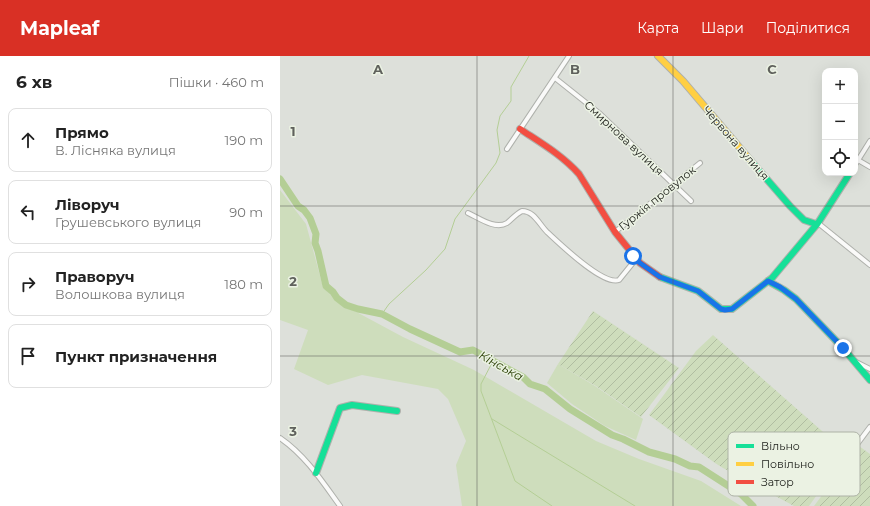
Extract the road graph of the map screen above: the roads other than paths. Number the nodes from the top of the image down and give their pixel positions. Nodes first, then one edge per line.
1 (569, 56) edge
2 (658, 56) edge
3 (555, 78) junction
4 (520, 129) junction
5 (870, 141) edge
6 (507, 149) dead end
7 (858, 160) joint
8 (700, 163) dead end
9 (870, 167) edge
10 (848, 176) edge
11 (674, 185) junction
12 (691, 201) dead end
13 (468, 213) dead end
14 (817, 224) junction
15 (615, 232) junction
16 (636, 259) junction
17 (870, 265) edge
18 (768, 281) junction
19 (854, 361) junction
20 (870, 369) edge
21 (870, 380) edge
22 (396, 411) dead end
23 (870, 427) edge
24 (280, 438) edge
25 (860, 440) edge
26 (316, 473) junction
27 (340, 506) edge

1 - 3 street
2 - 14 street, Червона вулиця
3 - 4 street
3 - 11 street, Смирнова вулиця
4 - 6 street
4 - 15 street
5 - 7 street
7 - 9 street
8 - 11 street, Гуржія провулок
10 - 14 street
11 - 12 street, Смирнова вулиця
11 - 15 street, Гуржія провулок
13 - 16 street
14 - 17 street, Червона вулиця
14 - 18 street
15 - 16 street
16 - 18 street
18 - 19 street
19 - 20 street
19 - 21 street
22 - 26 street
23 - 25 street
24 - 26 street
26 - 27 street

